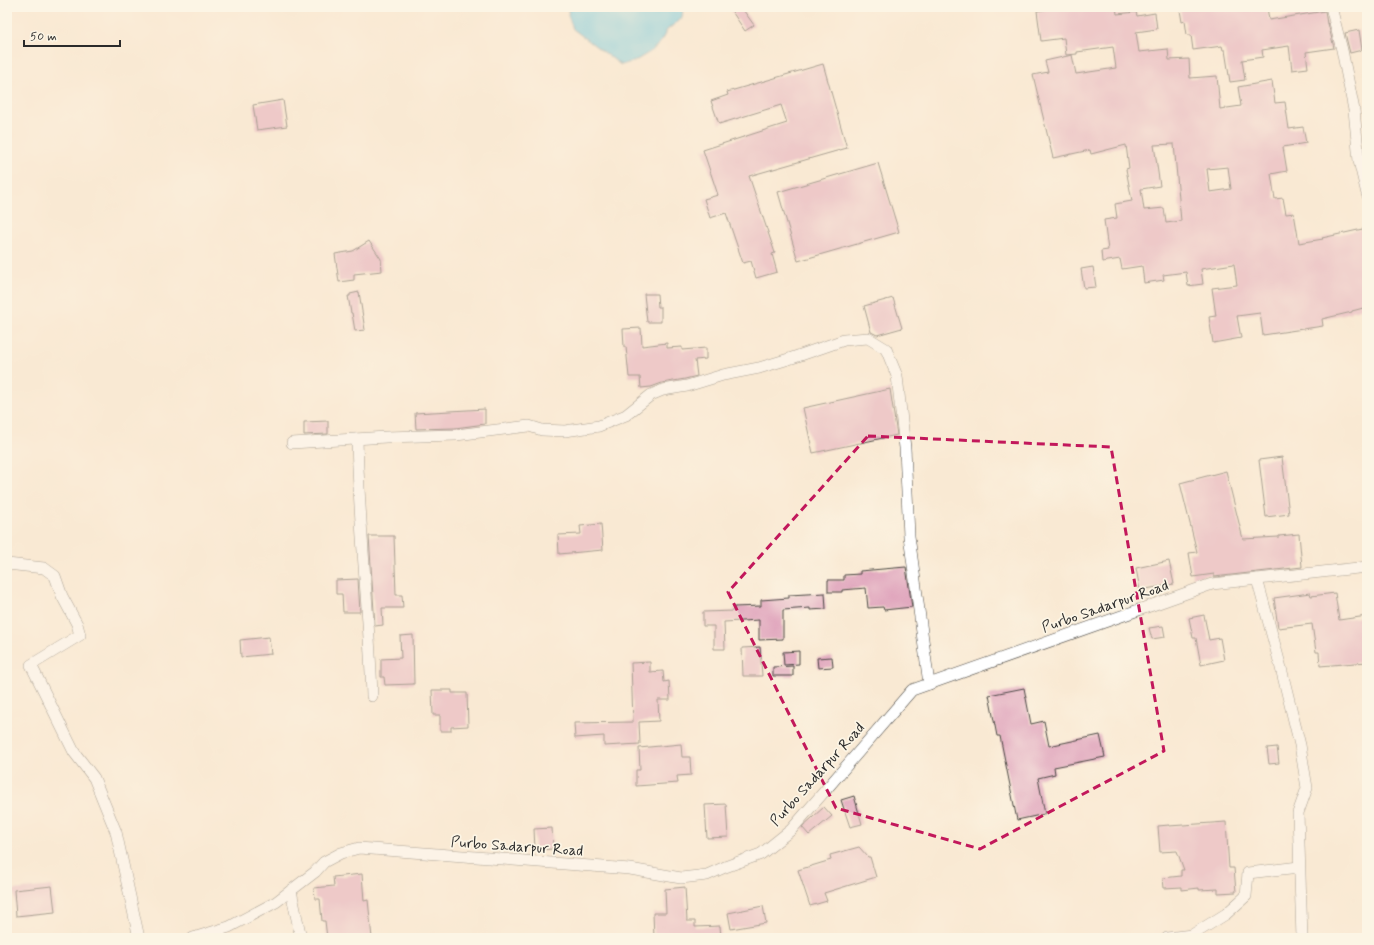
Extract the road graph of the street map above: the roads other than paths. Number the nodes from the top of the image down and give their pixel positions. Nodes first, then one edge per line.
1 (1331, 7) edge
2 (1367, 194) edge
3 (357, 439) junction
4 (292, 443) dead end
5 (7, 564) edge
6 (1367, 567) edge
7 (1257, 579) junction
8 (929, 684) junction
9 (372, 696) dead end
10 (1300, 867) junction
11 (291, 891) junction
12 (139, 938) edge
13 (193, 938) edge
14 (301, 938) edge
15 (1167, 938) edge
16 (1302, 938) edge

1 - 2 street
3 - 4 street
3 - 8 street
3 - 9 street
5 - 12 street
6 - 7 street, Purbo Sadarpur Road
7 - 8 street, Purbo Sadarpur Road
7 - 10 street
8 - 11 street, Purbo Sadarpur Road
10 - 15 street
10 - 16 street
11 - 13 street, Purbo Sadarpur Road
11 - 14 street

